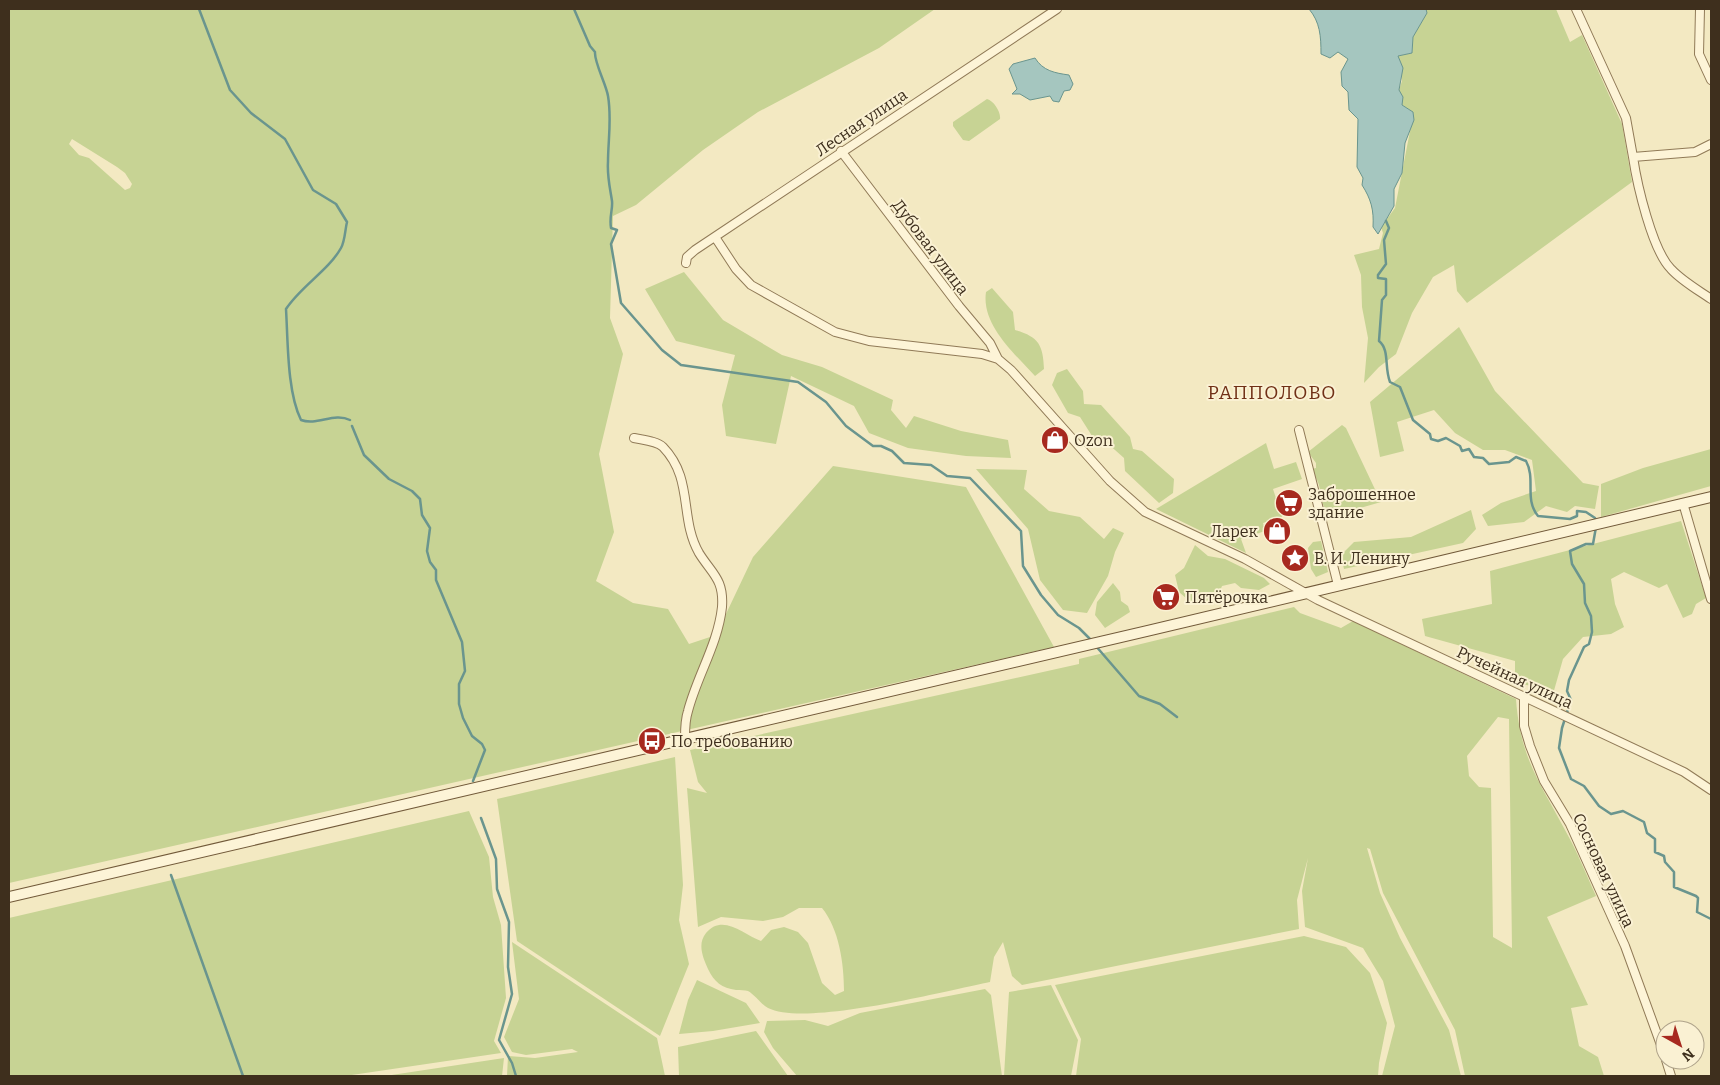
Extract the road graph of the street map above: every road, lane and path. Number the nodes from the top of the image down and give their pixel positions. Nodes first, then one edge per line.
1 (1056, 9) edge
2 (1576, 9) edge
3 (1700, 9) edge
4 (1711, 80) edge
5 (1711, 144) edge
6 (841, 151) junction
7 (1633, 156) junction
8 (715, 237) junction
9 (686, 263) dead end
10 (1711, 300) edge
11 (998, 359) junction
12 (1299, 430) dead end
13 (634, 438) dead end
14 (1711, 496) edge
15 (1683, 503) junction
16 (1338, 585) junction
17 (1305, 593) junction
18 (1711, 599) edge
19 (1524, 696) junction
20 (685, 738) junction
21 (1711, 790) edge
22 (9, 897) edge
23 (1655, 1028) edge

1 - 6 street, Лесная улица
2 - 7 street
3 - 4 street
5 - 7 street
6 - 8 street, Лесная улица
6 - 11 street, Дубовая улица
7 - 10 street
8 - 9 street, Лесная улица
8 - 11 street
11 - 17 street, Ручейная улица
12 - 16 street
13 - 20 street
14 - 15 main road
15 - 16 main road
15 - 18 street
16 - 17 main road
17 - 19 street, Ручейная улица
17 - 20 main road
19 - 21 street, Ручейная улица
19 - 23 street, Сосновая улица
20 - 22 main road

